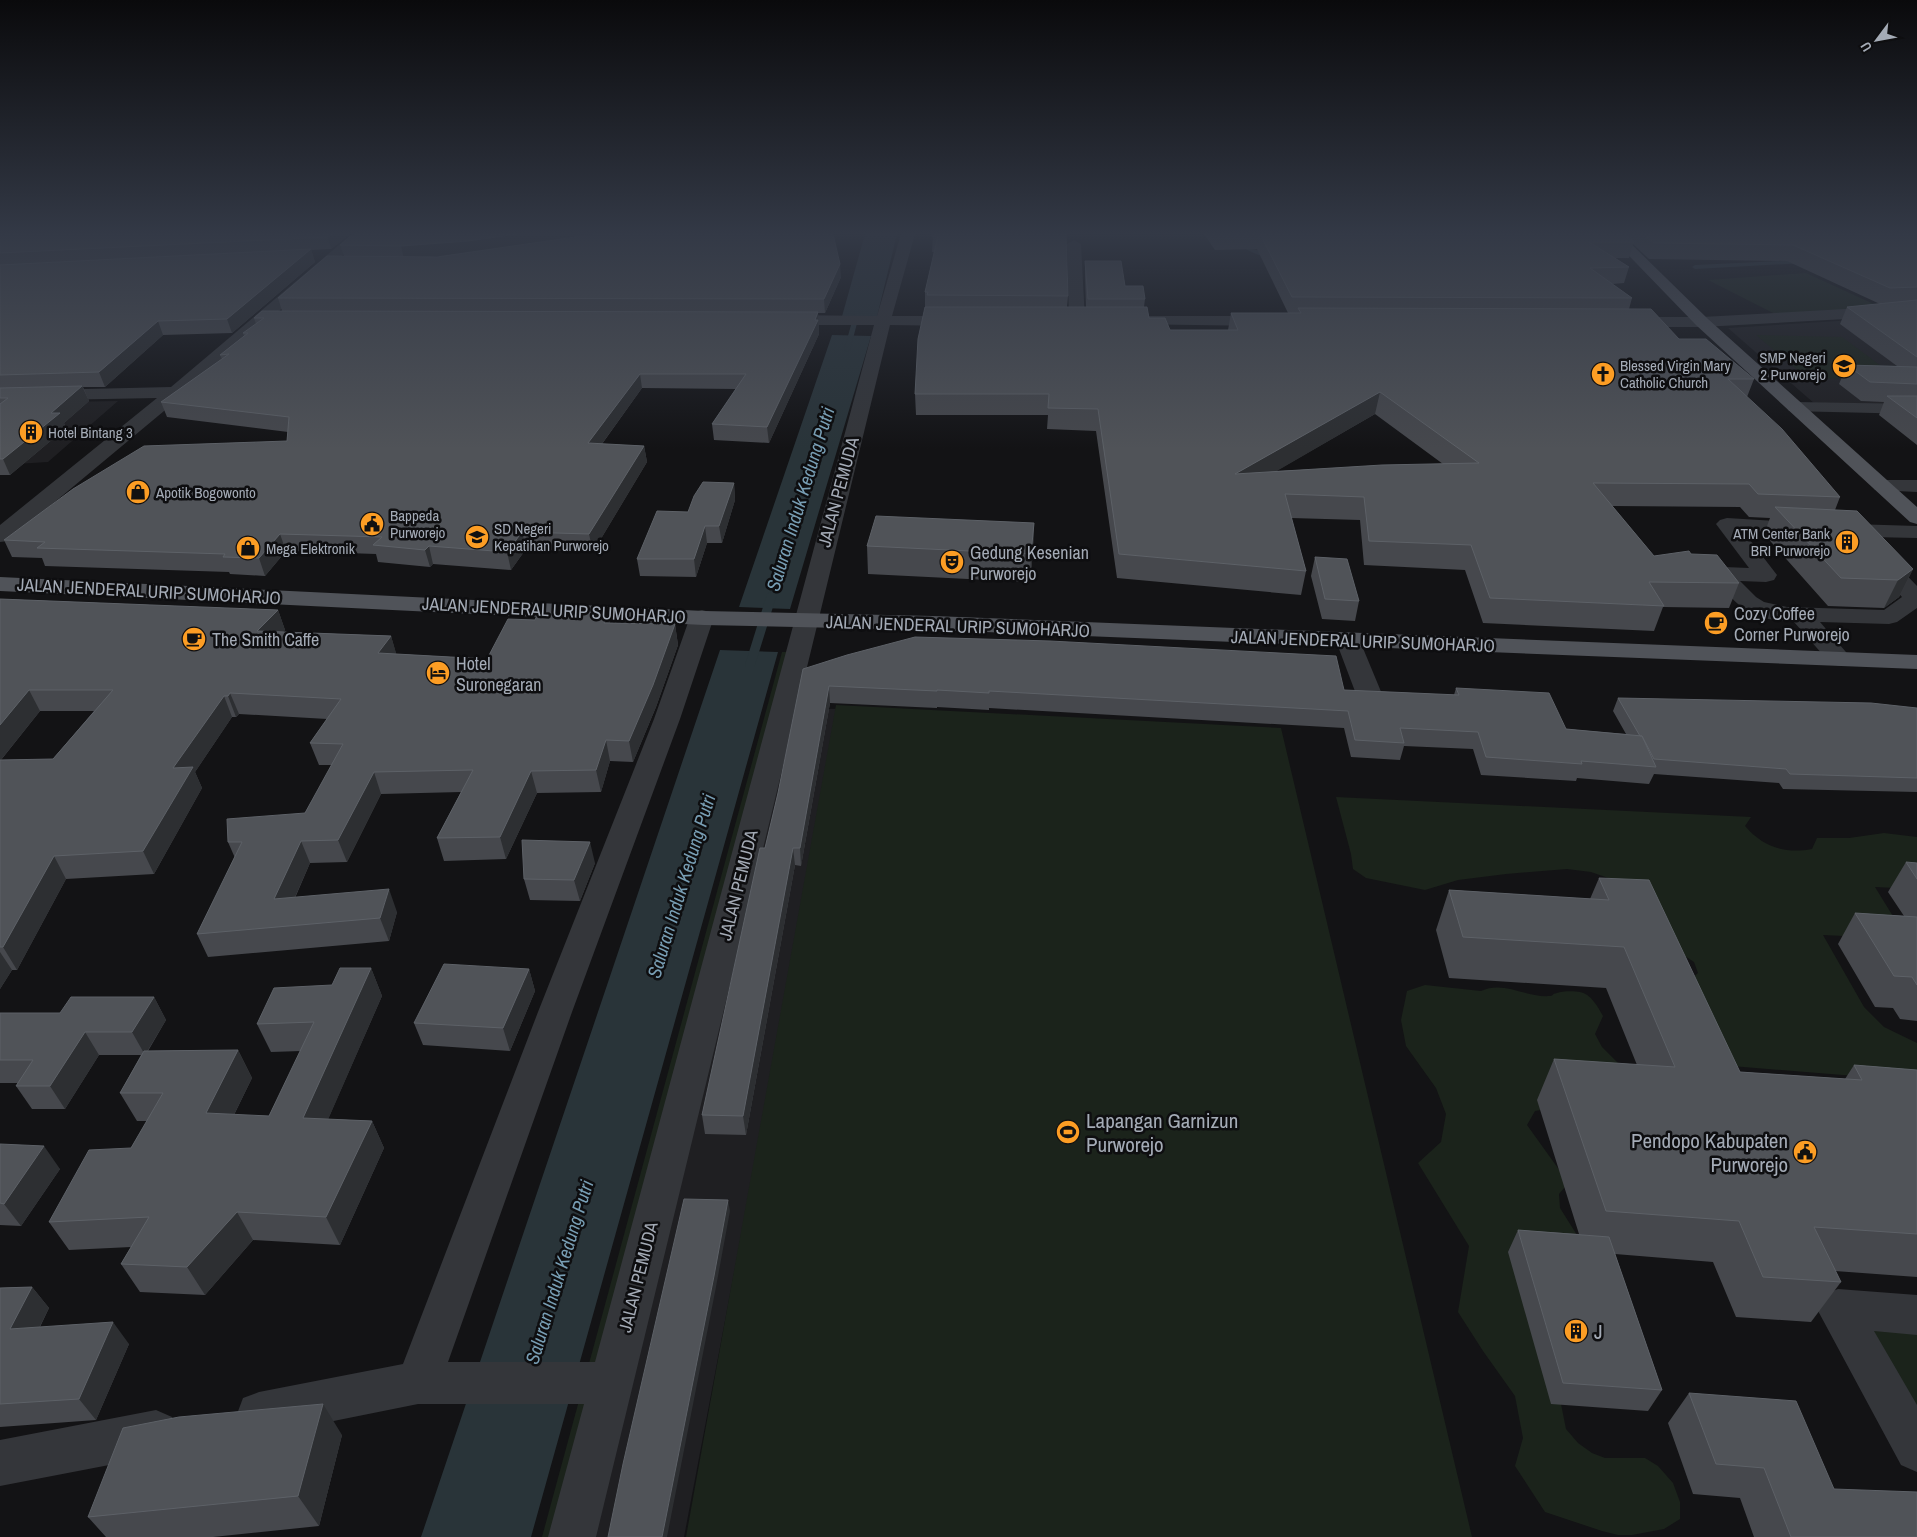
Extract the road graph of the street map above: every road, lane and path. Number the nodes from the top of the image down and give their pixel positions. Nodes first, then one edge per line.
1 (277, 306) edge
2 (888, 306) edge
3 (1076, 306) edge
4 (1686, 306) edge
5 (1917, 310) edge
6 (263, 318) junction
7 (283, 318) edge
8 (768, 320) edge
9 (970, 321) edge
10 (1058, 321) edge
11 (1077, 321) junction
12 (1097, 321) edge
13 (1116, 321) edge
14 (1284, 321) edge
15 (883, 322) junction
16 (1613, 322) edge
17 (1702, 322) junction
18 (176, 392) junction
19 (0, 396) edge
20 (1795, 407) junction
21 (1917, 409) edge
22 (1882, 486) junction
23 (1917, 486) edge
24 (1917, 518) edge
25 (1836, 529) junction
26 (1917, 532) edge
27 (0, 536) edge
28 (0, 584) edge
29 (1801, 615) junction
30 (703, 618) junction
31 (798, 621) junction
32 (1348, 641) junction
33 (1840, 659) junction
34 (1917, 662) edge
35 (1369, 694) edge
36 (1917, 1315) edge
37 (595, 1383) junction
38 (436, 1384) junction
39 (224, 1420) edge
40 (185, 1428) edge
41 (1917, 1450) edge
42 (0, 1463) edge
43 (572, 1537) edge

1 - 6 street
2 - 15 street, JALAN PEMUDA
3 - 11 street
4 - 17 main road
5 - 17 street
6 - 7 street
6 - 18 street
8 - 15 street
9 - 15 street
10 - 11 street
11 - 12 street
13 - 14 street
15 - 31 street, JALAN PEMUDA
16 - 17 street
17 - 20 main road
18 - 19 street
18 - 27 street
20 - 21 street
20 - 22 main road
22 - 23 street
22 - 24 main road
25 - 26 street
25 - 29 street
25 - 29 street
28 - 30 main road, JALAN JENDERAL URIP SUMOHARJO
29 - 33 street
30 - 31 main road, JALAN JENDERAL URIP SUMOHARJO
30 - 38 street
31 - 32 main road, JALAN JENDERAL URIP SUMOHARJO
31 - 37 street, JALAN PEMUDA
32 - 33 main road, JALAN JENDERAL URIP SUMOHARJO
32 - 35 street
33 - 34 main road, JALAN JENDERAL URIP SUMOHARJO
36 - 41 street
37 - 38 street
37 - 43 street, JALAN PEMUDA
38 - 39 street
40 - 42 street

